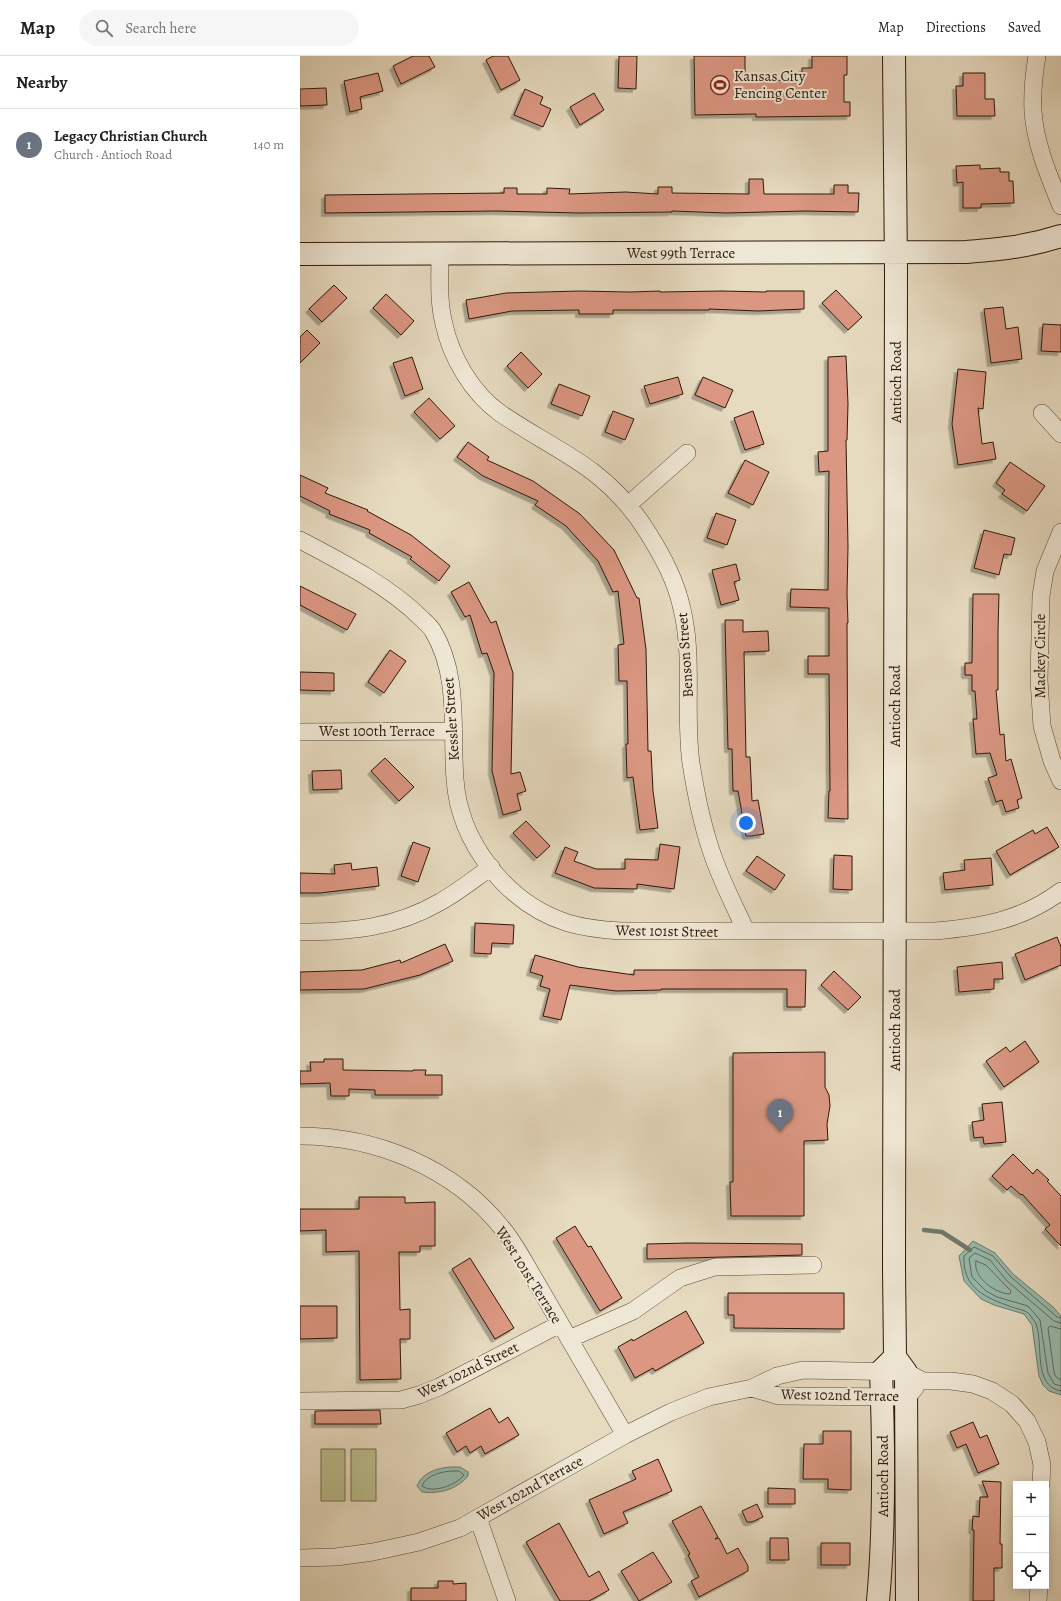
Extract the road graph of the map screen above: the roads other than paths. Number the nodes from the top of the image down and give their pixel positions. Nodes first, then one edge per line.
1 (894, 56) edge
2 (1037, 56) edge
3 (1061, 206) edge
4 (1061, 236) edge
5 (896, 252) junction
6 (440, 253) junction
7 (300, 254) edge
8 (1042, 413) dead end
9 (1061, 434) edge
10 (688, 453) dead end
11 (628, 505) junction
12 (1061, 532) edge
13 (300, 540) edge
14 (454, 731) junction
15 (300, 732) edge
16 (1061, 781) edge
17 (491, 867) junction
18 (1061, 891) edge
19 (746, 931) junction
20 (895, 931) junction
21 (300, 932) edge
22 (300, 1136) edge
23 (813, 1265) dead end
24 (560, 1324) junction
25 (569, 1339) junction
26 (901, 1370) junction
27 (752, 1388) junction
28 (882, 1397) junction
29 (907, 1397) junction
30 (300, 1401) edge
31 (625, 1435) junction
32 (1041, 1481) edge
33 (478, 1518) junction
34 (300, 1558) edge
35 (1039, 1589) edge
36 (508, 1601) edge
37 (878, 1601) edge
38 (907, 1601) edge
39 (1038, 1601) edge

1 - 5 main road, Antioch Road
2 - 3 street
4 - 5 main road, West 99th Terrace
5 - 6 main road, West 99th Terrace
5 - 20 main road, Antioch Road
6 - 7 main road, West 99th Terrace
6 - 11 street, Benson Street
8 - 9 street
10 - 11 street
11 - 19 street, Benson Street
12 - 16 street, Mackey Circle
13 - 14 street, Kessler Street
14 - 15 street, West 100th Terrace
14 - 17 street, Kessler Street
17 - 19 street, West 101st Street
17 - 21 street
18 - 20 street, West 101st Street
19 - 20 street, West 101st Street
20 - 26 main road, Antioch Road
22 - 24 street, West 101st Terrace
23 - 25 street
24 - 25 street, West 101st Terrace
24 - 30 street, West 102nd Street
25 - 31 street, West 101st Terrace
26 - 27 street, West 102nd Terrace
26 - 28 main road, Antioch Road
26 - 29 main road, Antioch Road
26 - 32 street, West 102nd Terrace
27 - 28 street, West 102nd Terrace
27 - 31 street, West 102nd Terrace
28 - 29 street, West 102nd Terrace
28 - 37 main road, Antioch Road
29 - 38 main road, Antioch Road
31 - 33 street, West 102nd Terrace
33 - 34 street, West 102nd Terrace
33 - 36 street
35 - 39 street

